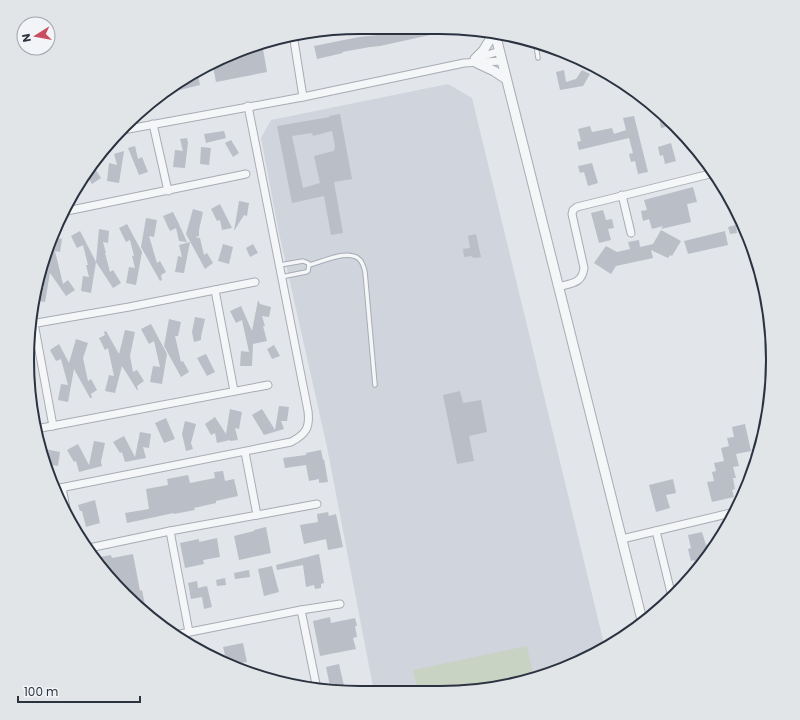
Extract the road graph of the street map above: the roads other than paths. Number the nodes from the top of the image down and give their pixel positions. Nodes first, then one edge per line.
1 (491, 38) edge
2 (496, 39) edge
3 (294, 40) edge
4 (537, 49) edge
5 (500, 51) junction
6 (538, 58) dead end
7 (476, 61) junction
8 (502, 61) junction
9 (506, 79) junction
10 (303, 97) junction
11 (248, 106) junction
12 (153, 124) junction
13 (129, 129) edge
14 (246, 174) dead end
15 (708, 174) edge
16 (168, 191) junction
17 (622, 195) junction
18 (71, 210) edge
19 (631, 234) dead end
20 (279, 265) junction
21 (309, 265) junction
22 (281, 277) junction
23 (255, 282) dead end
24 (558, 287) junction
25 (215, 290) junction
26 (36, 323) edge
27 (35, 339) edge
28 (268, 385) dead end
29 (375, 385) dead end
30 (234, 391) junction
31 (53, 426) junction
32 (41, 429) edge
33 (245, 452) junction
34 (62, 488) joint
35 (63, 494) edge
36 (316, 504) dead end
37 (727, 514) edge
38 (256, 515) junction
39 (170, 531) junction
40 (656, 531) junction
41 (622, 539) junction
42 (93, 547) edge
43 (671, 591) edge
44 (340, 604) dead end
45 (301, 610) junction
46 (641, 616) edge
47 (189, 632) junction
48 (183, 633) edge
49 (316, 683) edge

1 - 7 street
2 - 5 street
3 - 10 street
4 - 6 lane
5 - 7 street
5 - 8 street
7 - 8 street
7 - 9 street
7 - 10 street
8 - 9 street
9 - 24 street
10 - 11 street
11 - 12 street
11 - 20 street
12 - 13 street
12 - 16 street
14 - 16 street
15 - 17 street
16 - 18 street
17 - 19 street
17 - 24 street
20 - 21 lane
20 - 22 street
21 - 22 lane
21 - 29 lane
22 - 33 street
23 - 25 street
24 - 41 street
25 - 26 street
25 - 30 street
27 - 31 street
28 - 30 street
30 - 31 street
31 - 32 street
33 - 34 street
33 - 38 street
34 - 35 street
36 - 38 street
37 - 40 street
38 - 39 street
39 - 42 street
39 - 47 street
40 - 41 street
40 - 43 street
41 - 46 street
44 - 45 street
45 - 47 street
45 - 49 street
47 - 48 street

